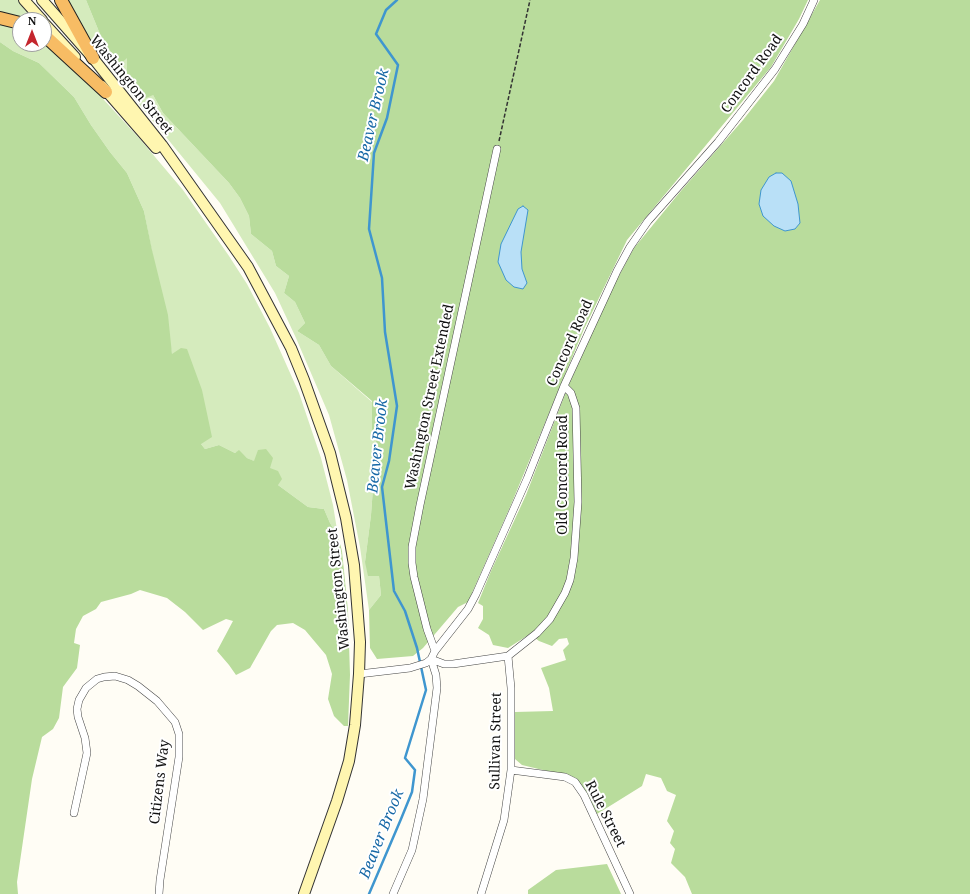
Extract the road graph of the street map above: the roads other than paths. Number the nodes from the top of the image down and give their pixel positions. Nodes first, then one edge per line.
1 (24, 0) edge
2 (42, 0) edge
3 (61, 0) edge
4 (814, 0) edge
5 (35, 12) edge
6 (0, 18) edge
7 (12, 21) edge
8 (52, 32) edge
9 (52, 42) edge
10 (93, 58) junction
11 (106, 92) junction
12 (497, 149) road end
13 (194, 190) junction
14 (564, 386) junction
15 (435, 651) junction
16 (508, 656) junction
17 (429, 661) junction
18 (359, 674) junction
19 (511, 770) junction
20 (74, 814) dead end
21 (159, 894) edge
22 (304, 894) edge
23 (393, 894) edge
24 (481, 894) edge
25 (630, 894) edge

1 - 5 main road
2 - 10 main road, Washington Street
3 - 10 highway
4 - 14 street, Concord Road
6 - 7 highway
8 - 11 main road, Washington Street
9 - 11 highway
10 - 13 main road, Washington Street
11 - 13 main road, Washington Street
12 - 15 street, Washington Street Extended
13 - 18 main road, Washington Street
14 - 15 street, Concord Road
14 - 16 street, Old Concord Road
15 - 17 street, Concord Road
16 - 17 street
16 - 19 street, Sullivan Street
17 - 18 street
17 - 23 street
18 - 22 main road, Washington Street
19 - 24 street, Sullivan Street
19 - 25 street, Rule Street
20 - 21 street, Citizens Way

